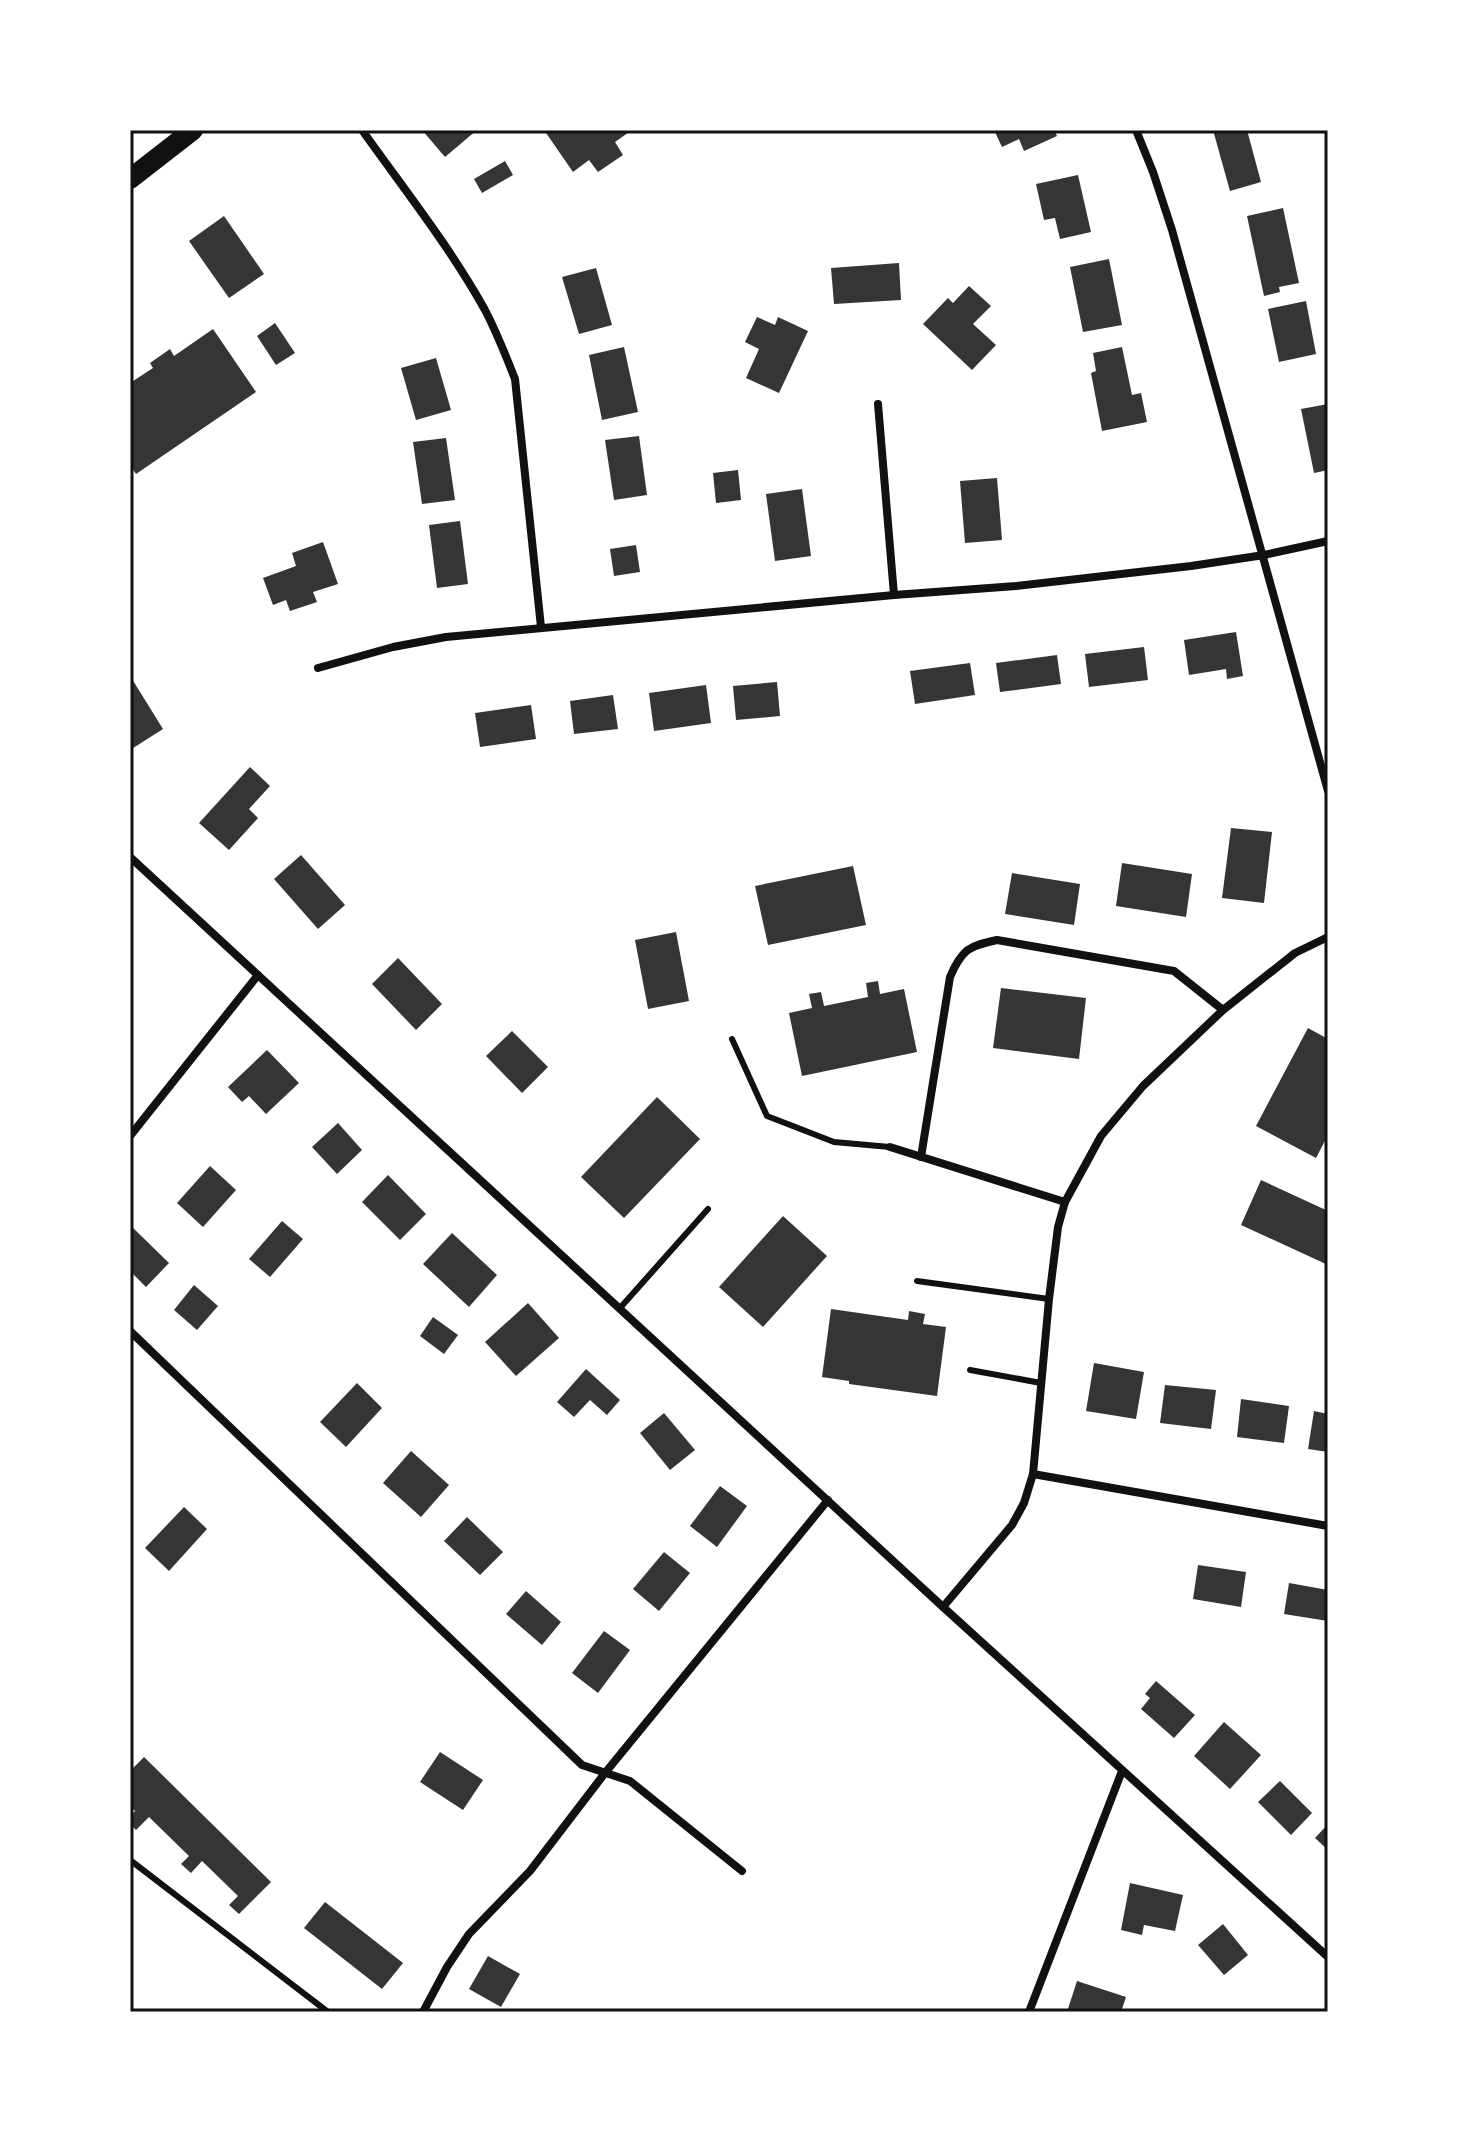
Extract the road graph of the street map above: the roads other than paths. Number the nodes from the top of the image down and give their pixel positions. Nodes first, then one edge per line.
1 (193, 130) edge
2 (362, 130) edge
3 (1136, 130) edge
4 (130, 179) edge
5 (878, 404) dead end
6 (1328, 541) edge
7 (1264, 555) junction
8 (894, 595) junction
9 (541, 627) junction
10 (318, 668) dead end
11 (1328, 791) edge
12 (130, 857) edge
13 (1328, 937) edge
14 (258, 975) junction
15 (1223, 1010) junction
16 (732, 1039) dead end
17 (130, 1136) edge
18 (890, 1147) joint
19 (921, 1157) junction
20 (1065, 1202) junction
21 (708, 1209) dead end
22 (917, 1281) dead end
23 (1049, 1299) junction
24 (620, 1308) junction
25 (130, 1331) edge
26 (970, 1370) dead end
27 (1041, 1383) junction
28 (1033, 1474) junction
29 (828, 1500) junction
30 (1328, 1526) edge
31 (943, 1607) junction
32 (1122, 1771) junction
33 (605, 1773) junction
34 (130, 1860) edge
35 (742, 1871) dead end
36 (1328, 1957) edge
37 (328, 2012) edge
38 (423, 2012) edge
39 (1029, 2012) edge

1 - 4 main road
2 - 9 street
3 - 7 street
5 - 8 street
6 - 7 street
7 - 8 street
7 - 11 street
8 - 9 street
9 - 10 street
12 - 14 street
13 - 15 street
14 - 17 street
14 - 24 street
15 - 19 street
15 - 20 street
16 - 18 lane
18 - 19 street
19 - 20 street
20 - 23 street
21 - 24 lane
22 - 23 lane
23 - 27 street
24 - 29 street
25 - 33 street
26 - 27 lane
27 - 28 street
28 - 30 street
28 - 31 street
29 - 31 street
29 - 33 street
31 - 32 street
32 - 36 street
32 - 39 street
33 - 35 street
33 - 38 street
34 - 37 lane

